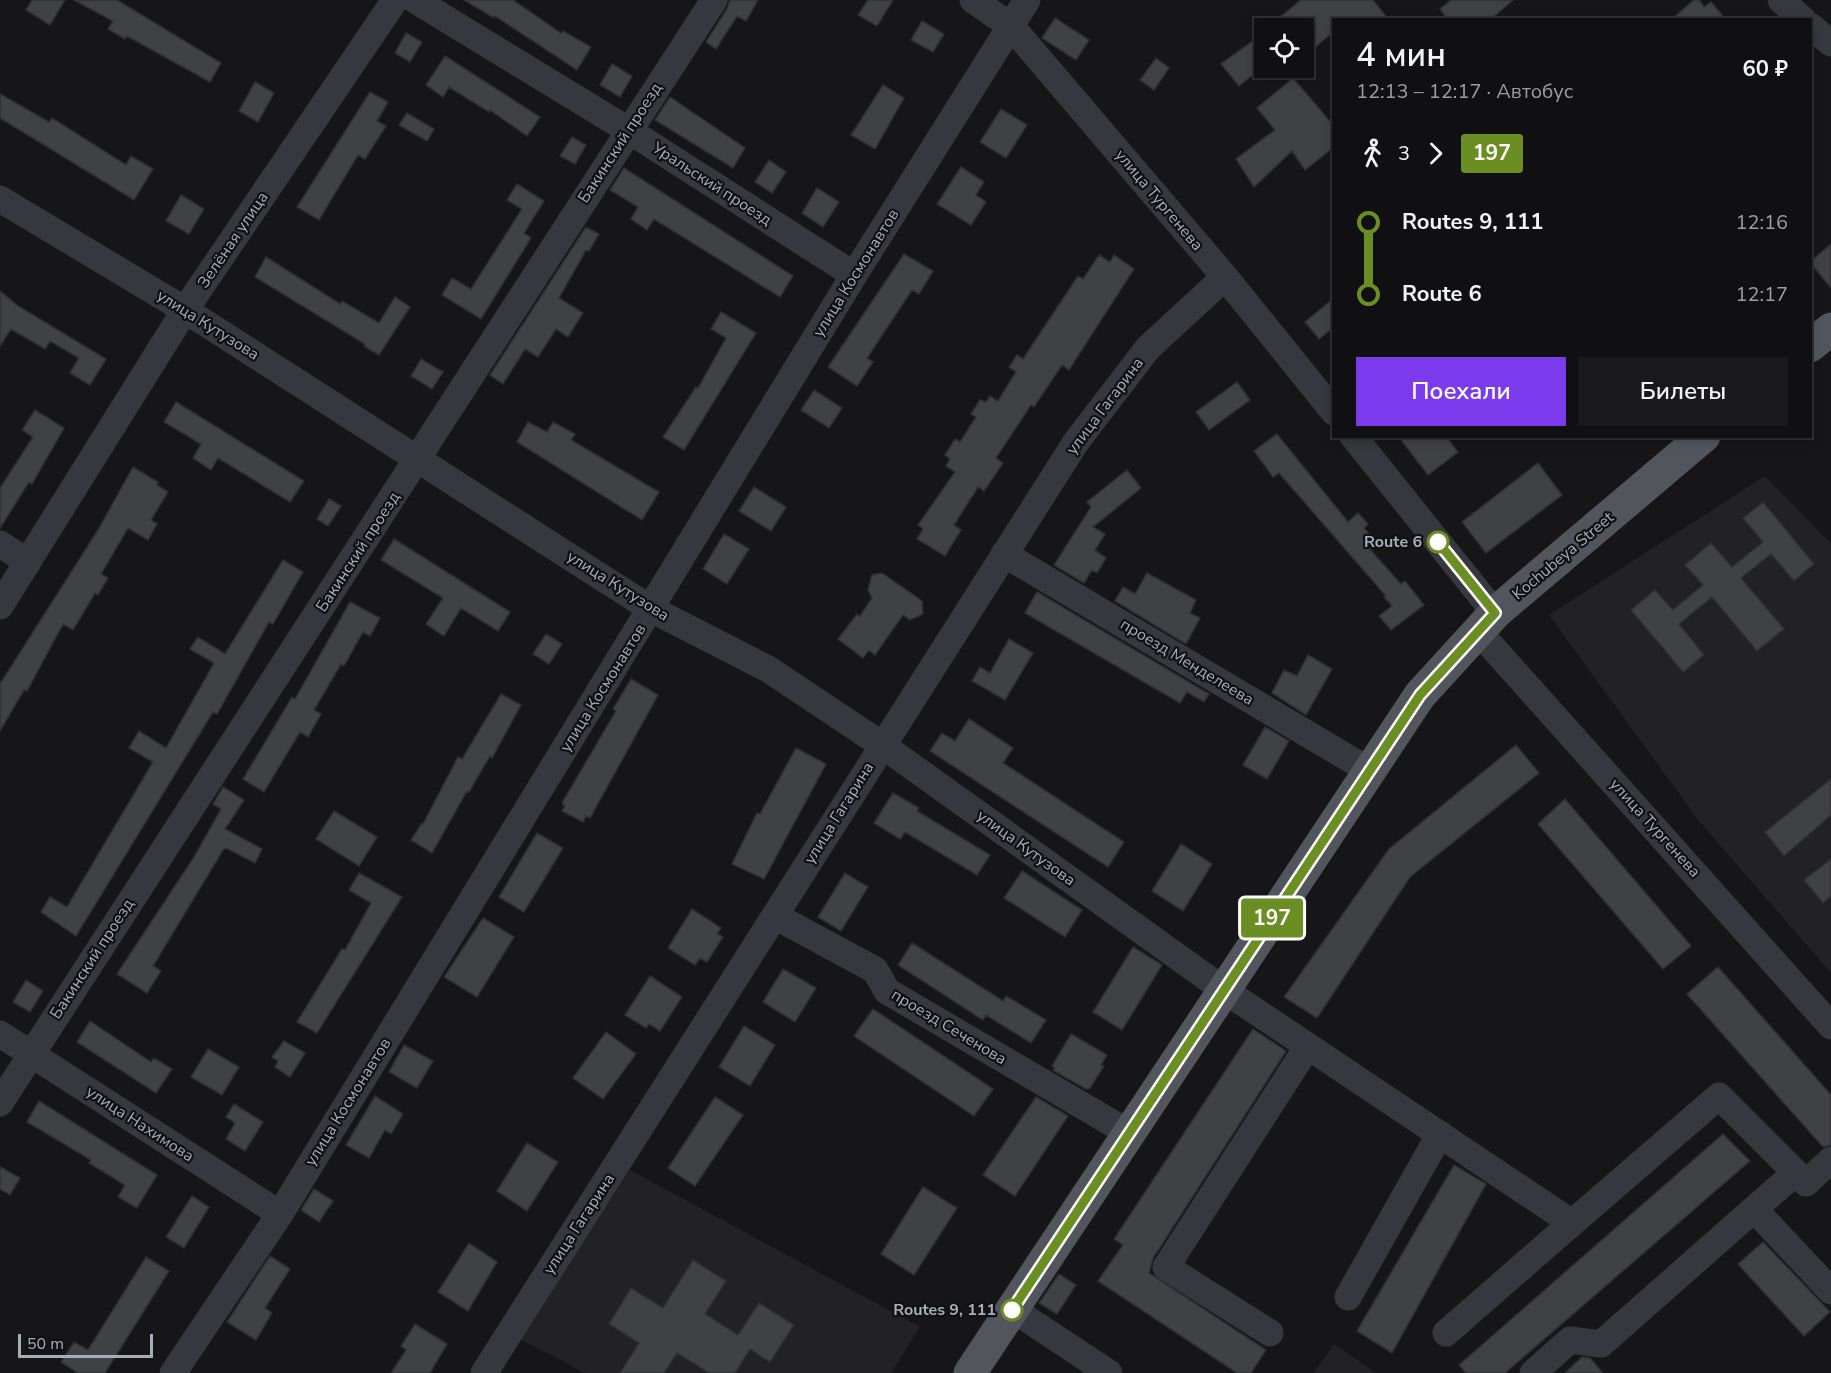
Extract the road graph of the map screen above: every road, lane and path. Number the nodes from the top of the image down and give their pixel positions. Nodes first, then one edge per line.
1 (396, 0) edge
2 (415, 0) edge
3 (714, 0) edge
4 (973, 0) edge
5 (1027, 0) edge
6 (1781, 0) edge
7 (1801, 18) edge
8 (1011, 26) junction
9 (1812, 28) edge
10 (1831, 43) edge
11 (628, 130) junction
12 (0, 199) edge
13 (854, 275) junction
14 (1225, 277) junction
15 (185, 310) junction
16 (1831, 329) edge
17 (1812, 344) edge
18 (1332, 410) edge
19 (1354, 438) edge
20 (1702, 438) edge
21 (419, 458) junction
22 (0, 544) edge
23 (1004, 554) junction
24 (28, 562) junction
25 (0, 606) edge
26 (651, 609) junction
27 (1487, 622) junction
28 (882, 745) junction
29 (1370, 771) junction
30 (775, 916) junction
31 (1224, 990) junction
32 (1831, 1026) edge
33 (0, 1034) edge
34 (1308, 1046) junction
35 (31, 1054) junction
36 (0, 1103) edge
37 (1129, 1133) junction
38 (1440, 1134) junction
39 (1819, 1173) edge
40 (1754, 1209) junction
41 (280, 1214) junction
42 (1572, 1223) junction
43 (1831, 1291) edge
44 (1348, 1297) dead end
45 (1012, 1310) junction
46 (1446, 1333) dead end
47 (1270, 1334) dead end
48 (173, 1373) edge
49 (484, 1373) edge
50 (970, 1373) edge
51 (1109, 1373) edge
52 (1533, 1373) edge

1 - 15 street, Зелёная улица
2 - 11 street, Уральский проезд
3 - 11 street, Бакинский проезд
4 - 8 street, улица Тургенева
5 - 8 street, улица Космонавтов
6 - 7 street
8 - 13 street, улица Космонавтов
8 - 14 street, улица Тургенева
9 - 10 street
11 - 13 street, Уральский проезд
11 - 21 street, Бакинский проезд
12 - 15 street, улица Кутузова
13 - 26 street, улица Космонавтов
14 - 18 street, улица Тургенева
14 - 23 street, улица Гагарина
15 - 21 street, улица Кутузова
15 - 24 street, Зелёная улица
16 - 17 main road
19 - 27 street, улица Тургенева
20 - 27 main road, Kochubeya Street
21 - 26 street, улица Кутузова
21 - 35 street, Бакинский проезд
22 - 24 street
23 - 28 street, улица Гагарина
23 - 29 street, проезд Менделеева
24 - 25 street, Зелёная улица
26 - 28 street, улица Кутузова
26 - 41 street, улица Космонавтов
27 - 29 main road, Kochubeya Street
27 - 32 street, улица Тургенева
28 - 30 street, улица Гагарина
28 - 31 street, улица Кутузова
29 - 31 main road, Kochubeya Street
30 - 37 street, проезд Сеченова
30 - 49 street, улица Гагарина
31 - 34 street, улица Кутузова
31 - 37 main road, Kochubeya Street
33 - 35 street, улица Нахимова
34 - 38 street, улица Кутузова
34 - 47 street
35 - 36 street, Бакинский проезд
35 - 41 street, улица Нахимова
37 - 45 main road, Kochubeya Street
38 - 42 street, улица Кутузова
38 - 44 street
39 - 40 street
39 - 42 street
40 - 43 street
40 - 52 street
41 - 48 street, улица Космонавтов
42 - 46 street
45 - 50 main road, Kochubeya Street
45 - 51 street

